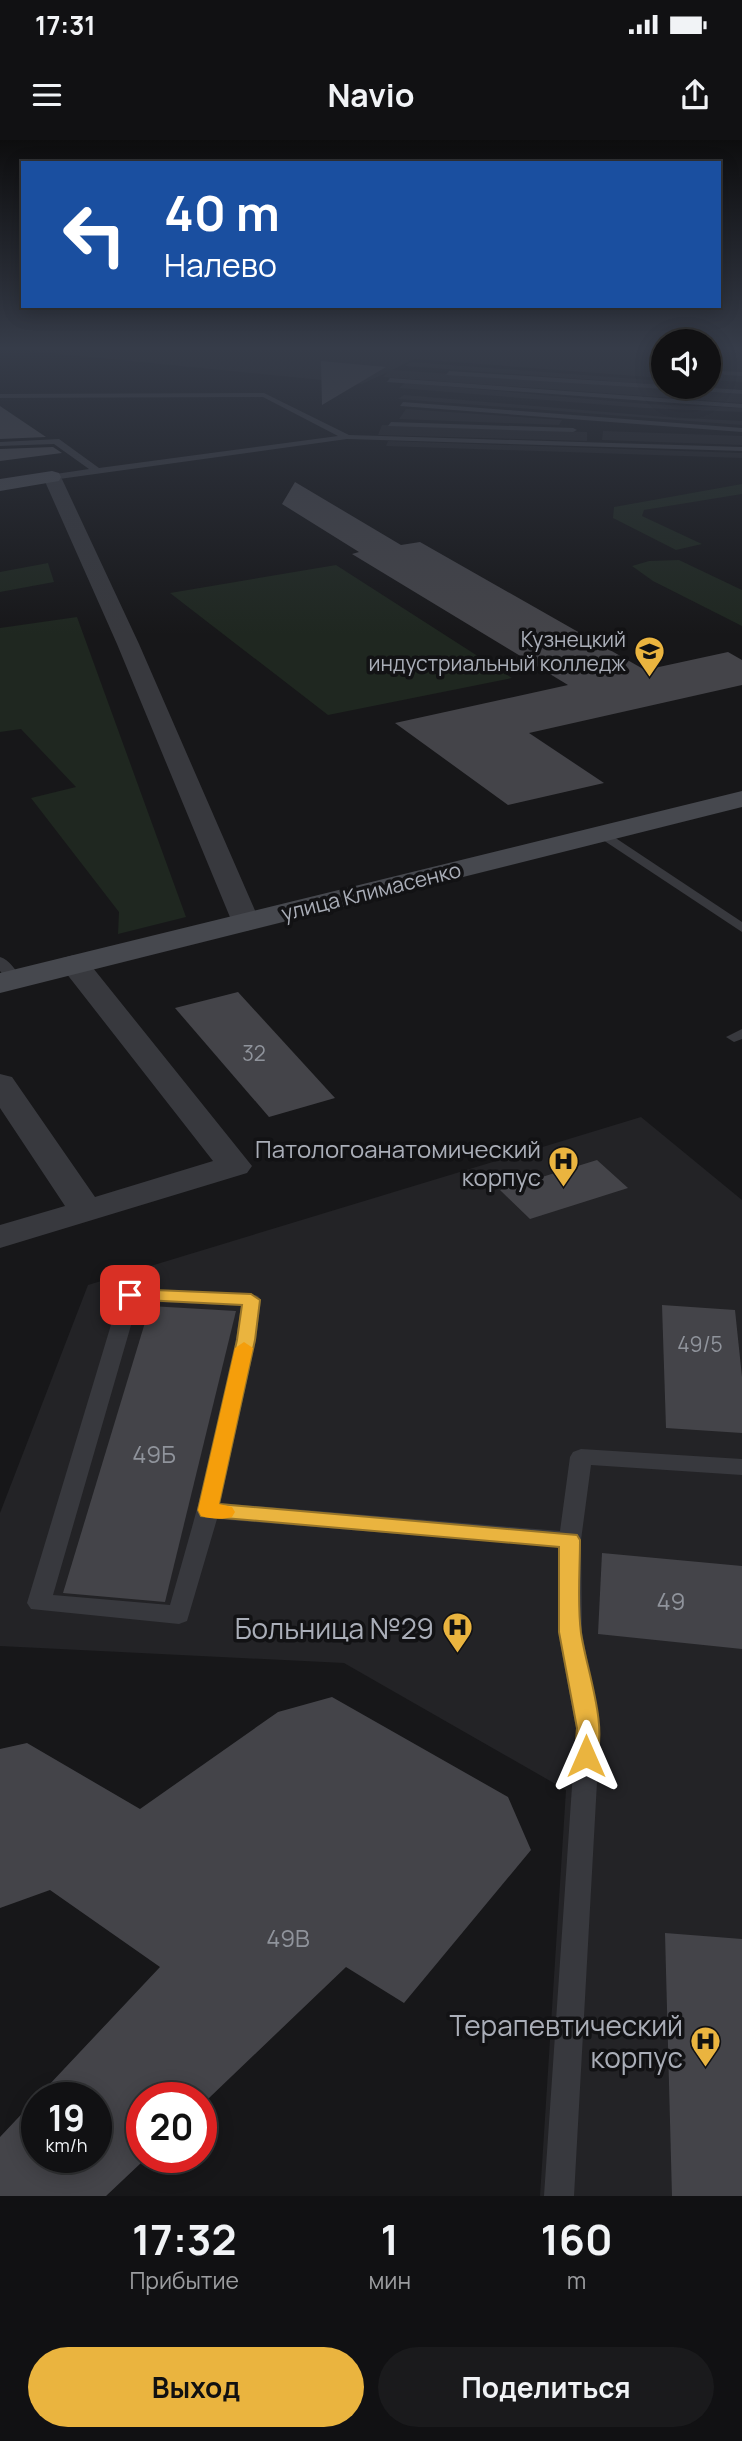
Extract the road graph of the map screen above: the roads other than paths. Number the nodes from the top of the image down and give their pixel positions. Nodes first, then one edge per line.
1 (60, 444) edge
2 (296, 444) edge
3 (595, 444) edge
4 (742, 449) edge
5 (97, 471) junction
6 (52, 477) junction
7 (0, 485) edge
8 (742, 799) edge
9 (602, 833) junction
10 (246, 922) junction
11 (742, 928) edge
12 (74, 964) junction
13 (5, 974) edge
14 (0, 1084) edge
15 (87, 1211) junction
16 (0, 1237) edge
17 (742, 1467) edge
18 (208, 1510) junction
19 (570, 1540) junction
20 (559, 2196) edge

1 - 5 lane
2 - 5 lane
3 - 4 lane
5 - 6 lane
6 - 7 street
6 - 10 street
8 - 9 street, улица Климасенко
9 - 10 street, улица Климасенко
9 - 11 lane
10 - 12 street, улица Климасенко
12 - 13 street, улица Климасенко
12 - 15 street
14 - 15 street
15 - 16 street
17 - 19 lane
18 - 18 lane
18 - 19 lane
19 - 20 lane

